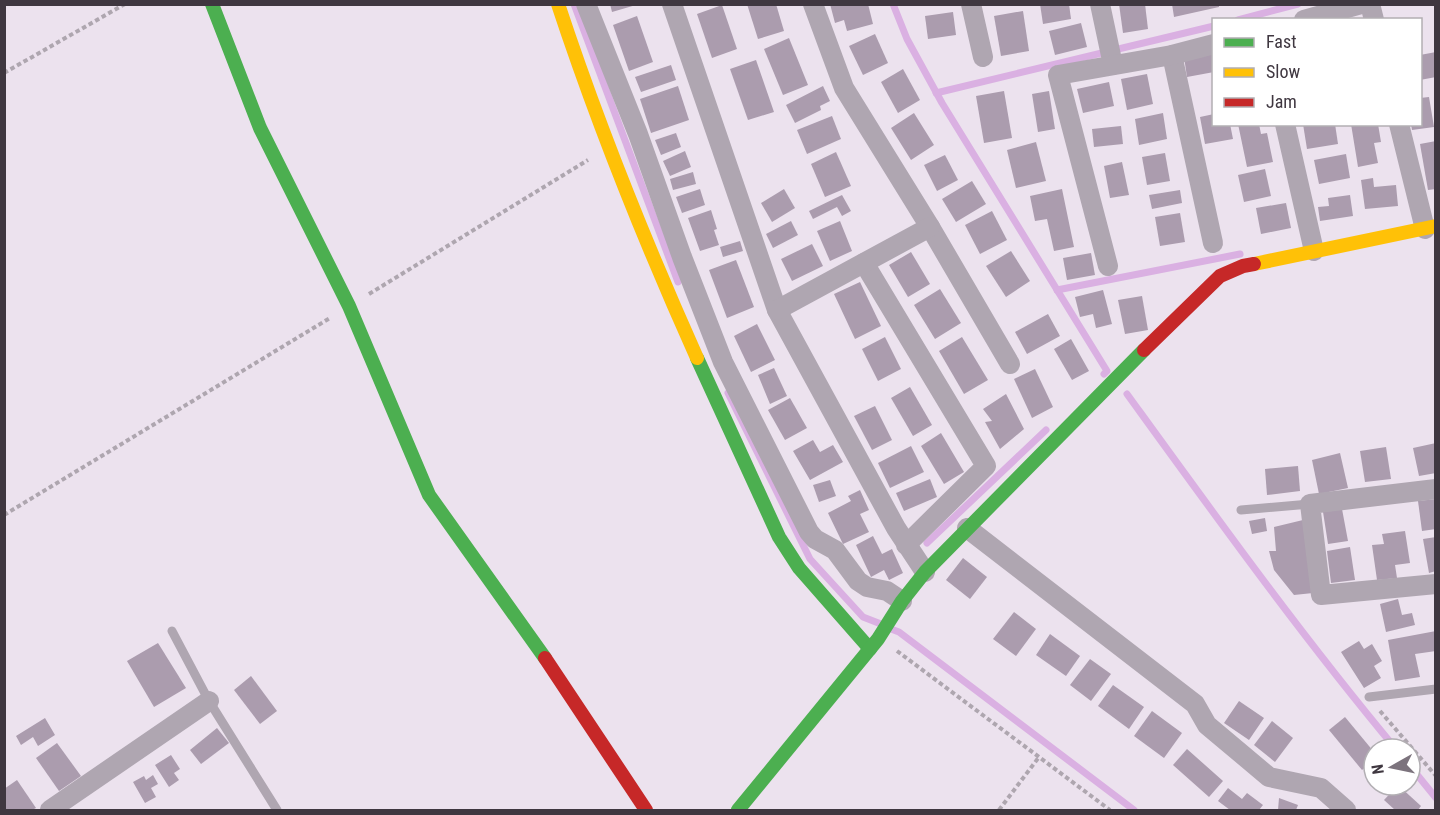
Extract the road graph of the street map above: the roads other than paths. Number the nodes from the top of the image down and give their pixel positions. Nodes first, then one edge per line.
1 (212, 4) edge
2 (558, 4) edge
3 (586, 4) edge
4 (672, 4) edge
5 (813, 4) edge
6 (971, 4) edge
7 (1100, 4) edge
8 (1361, 4) edge
9 (1311, 18) edge
10 (1212, 45) edge
11 (1172, 55) junction
12 (983, 57) dead end
13 (1113, 65) junction
14 (1285, 126) edge
15 (1401, 126) edge
16 (930, 227) junction
17 (1430, 227) edge
18 (1213, 243) dead end
19 (1314, 251) junction
20 (864, 263) junction
21 (1108, 266) dead end
22 (777, 310) junction
23 (723, 362) junction
24 (1010, 364) dead end
25 (701, 368) junction
26 (1436, 489) edge
27 (1310, 504) junction
28 (1241, 510) dead end
29 (967, 528) junction
30 (802, 545) junction
31 (906, 546) junction
32 (925, 572) junction
33 (1436, 584) edge
34 (902, 601) junction
35 (172, 631) dead end
36 (880, 635) junction
37 (1436, 689) edge
38 (1369, 697) road end
39 (208, 701) junction
40 (50, 810) edge
41 (277, 810) edge
42 (646, 810) edge
43 (738, 810) edge
44 (1346, 810) edge

1 - 42 street
2 - 25 street
3 - 23 street
4 - 22 street
5 - 16 street
6 - 12 street
7 - 13 street
8 - 9 street
10 - 11 street
11 - 13 street
11 - 18 street
13 - 21 street
14 - 19 street
15 - 17 street
16 - 20 street
16 - 24 street
17 - 19 street
19 - 29 street
20 - 22 street
20 - 31 street
22 - 31 street
23 - 25 lane
23 - 30 street
25 - 30 street
26 - 27 street
27 - 28 lane
27 - 33 street
29 - 32 street
29 - 44 street
30 - 34 street
30 - 36 street
31 - 32 street
32 - 34 street
34 - 36 street
35 - 39 lane
36 - 43 street
37 - 38 lane
39 - 40 street
39 - 41 lane

